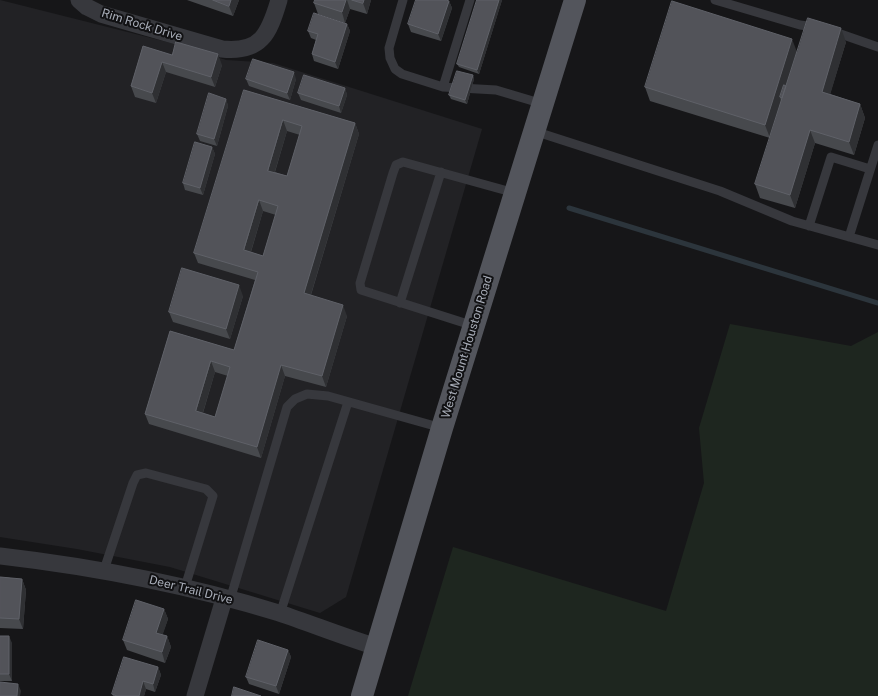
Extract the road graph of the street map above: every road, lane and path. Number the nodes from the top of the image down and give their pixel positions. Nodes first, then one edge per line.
1 (79, 0) edge
2 (279, 0) edge
3 (403, 0) edge
4 (470, 0) edge
5 (575, 0) edge
6 (715, 0) edge
7 (878, 47) edge
8 (443, 87) junction
9 (543, 104) junction
10 (534, 131) junction
11 (878, 145) edge
12 (870, 169) junction
13 (441, 172) junction
14 (515, 193) junction
15 (809, 226) junction
16 (849, 237) junction
17 (878, 245) edge
18 (400, 303) junction
19 (474, 326) junction
20 (348, 402) junction
21 (442, 428) junction
22 (0, 556) edge
23 (104, 570) junction
24 (185, 587) junction
25 (227, 599) junction
26 (280, 614) junction
27 (377, 647) junction
28 (195, 696) edge
29 (362, 696) edge

1 - 2 street, Rim Rock Drive
3 - 8 lane
4 - 8 lane
5 - 9 main road, West Mount Houston Road
6 - 7 lane
8 - 9 lane
9 - 10 main road, West Mount Houston Road
10 - 14 main road, West Mount Houston Road
10 - 15 lane
11 - 12 lane
12 - 15 lane
12 - 16 lane
13 - 14 lane
13 - 18 lane
13 - 18 lane
14 - 19 main road, West Mount Houston Road
15 - 16 lane
16 - 17 lane
18 - 19 lane
19 - 21 main road, West Mount Houston Road
20 - 21 lane
20 - 25 lane
20 - 26 lane
21 - 27 main road, West Mount Houston Road
22 - 23 street, Deer Trail Drive
23 - 24 street, Deer Trail Drive
23 - 24 lane
24 - 25 street, Deer Trail Drive
25 - 26 street, Deer Trail Drive
25 - 28 street
26 - 27 street, Deer Trail Drive
27 - 29 main road, West Mount Houston Road

